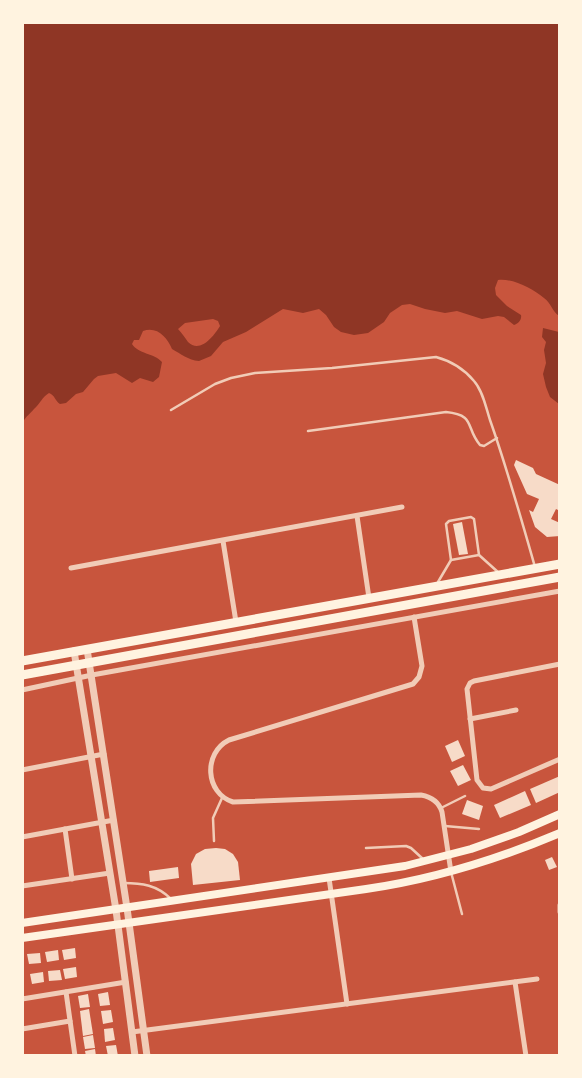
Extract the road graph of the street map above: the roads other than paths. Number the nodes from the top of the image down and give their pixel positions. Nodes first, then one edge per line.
1 (171, 410) dead end
2 (308, 431) dead end
3 (497, 438) junction
4 (402, 507) dead end
5 (357, 516) junction
6 (222, 541) junction
7 (479, 555) junction
8 (451, 560) junction
9 (560, 564) edge
10 (71, 568) dead end
11 (536, 568) junction
12 (501, 574) junction
13 (560, 577) edge
14 (435, 586) junction
15 (560, 591) edge
16 (369, 598) junction
17 (414, 617) junction
18 (236, 622) junction
19 (87, 649) junction
20 (74, 651) junction
21 (22, 661) edge
22 (89, 662) junction
23 (560, 664) edge
24 (76, 665) junction
25 (92, 675) junction
26 (22, 676) edge
27 (78, 678) junction
28 (22, 690) edge
29 (516, 710) dead end
30 (470, 719) junction
31 (104, 754) junction
32 (91, 756) junction
33 (560, 759) edge
34 (22, 770) edge
35 (465, 796) dead end
36 (222, 798) junction
37 (441, 808) junction
38 (560, 814) edge
39 (114, 820) junction
40 (102, 822) junction
41 (444, 826) junction
42 (65, 829) junction
43 (480, 829) dead end
44 (560, 832) edge
45 (22, 837) edge
46 (214, 841) dead end
47 (366, 848) dead end
48 (447, 856) junction
49 (426, 862) junction
50 (451, 872) junction
51 (110, 873) junction
52 (329, 878) junction
53 (72, 879) junction
54 (123, 883) junction
55 (22, 886) edge
56 (332, 894) junction
57 (174, 901) junction
58 (559, 905) edge
59 (127, 908) junction
60 (116, 910) junction
61 (560, 912) edge
62 (462, 914) dead end
63 (22, 922) edge
64 (129, 923) junction
65 (118, 924) junction
66 (22, 938) edge
67 (537, 979) dead end
68 (126, 982) junction
69 (515, 982) junction
70 (66, 992) junction
71 (22, 999) edge
72 (347, 1004) junction
73 (70, 1021) junction
74 (22, 1029) edge
75 (144, 1030) junction
76 (132, 1032) junction
77 (75, 1056) edge
78 (135, 1056) edge
79 (147, 1056) edge
80 (526, 1056) edge

1 - 3 lane
2 - 3 lane
3 - 11 lane
4 - 5 street
5 - 6 street
5 - 16 street
6 - 10 street
6 - 18 street
7 - 8 lane
7 - 8 lane
7 - 12 lane
8 - 14 lane
9 - 11 main road
11 - 12 main road
12 - 14 main road
13 - 22 main road
14 - 16 main road
15 - 17 street
16 - 18 main road
17 - 25 street
17 - 36 street
18 - 19 main road
19 - 20 main road
19 - 22 street
20 - 21 main road
20 - 24 street
22 - 24 main road
22 - 25 street
23 - 30 street
24 - 26 main road
24 - 27 street
25 - 27 street
25 - 31 street
27 - 28 street
27 - 32 street
29 - 30 street
30 - 33 street
31 - 32 street
31 - 39 street
32 - 34 street
32 - 40 street
35 - 37 lane
36 - 37 street
36 - 46 lane
37 - 41 street
38 - 48 main road
39 - 40 street
39 - 54 street
40 - 42 street
40 - 51 street
41 - 43 lane
41 - 48 street
42 - 45 street
42 - 53 street
44 - 50 main road
47 - 49 lane
48 - 49 main road
48 - 50 street
49 - 52 main road
50 - 56 main road
50 - 62 lane
51 - 53 street
51 - 60 street
52 - 56 street
52 - 57 main road
53 - 55 street
54 - 57 lane
54 - 59 street
56 - 64 main road
56 - 72 street
57 - 59 main road
58 - 61 street
59 - 60 main road
59 - 64 street
60 - 63 main road
60 - 65 street
64 - 65 main road
64 - 75 street
65 - 66 main road
65 - 68 street
67 - 69 street
68 - 70 street
68 - 76 street
69 - 72 street
69 - 80 street
70 - 71 street
70 - 73 street
72 - 75 street
73 - 74 street
73 - 77 street
75 - 76 street
75 - 79 street
76 - 78 street

